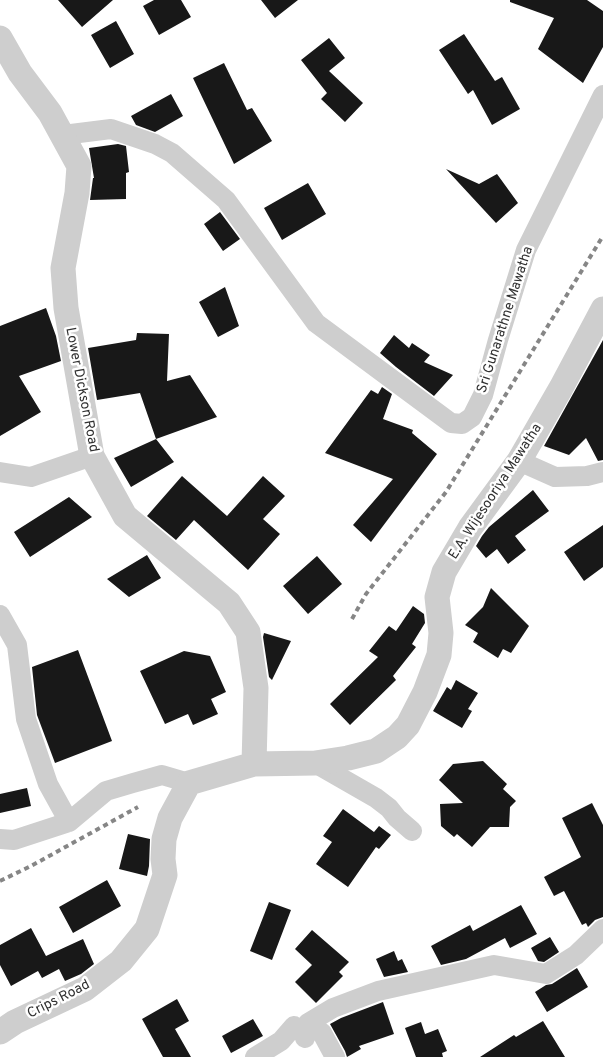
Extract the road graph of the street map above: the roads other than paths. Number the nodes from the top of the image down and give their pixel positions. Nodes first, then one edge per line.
1 (0, 38) edge
2 (603, 95) edge
3 (63, 135) junction
4 (603, 309) edge
5 (92, 456) junction
6 (519, 461) junction
7 (0, 472) edge
8 (603, 472) edge
9 (0, 615) edge
10 (315, 763) junction
11 (254, 764) junction
12 (188, 783) junction
13 (69, 822) junction
14 (412, 831) dead end
15 (0, 839) edge
16 (603, 928) edge
17 (302, 1029) junction
18 (0, 1032) edge
19 (255, 1057) edge
20 (335, 1057) edge

1 - 3 street, Lower Dickson Road
2 - 3 street, Sri Gunarathne Mawatha
3 - 5 street, Lower Dickson Road
4 - 6 street, E.A. Wijesooriya Mawatha
5 - 7 street
5 - 11 street, Lower Dickson Road
6 - 8 street
6 - 10 street, E.A. Wijesooriya Mawatha
9 - 13 street
10 - 11 street, E.A. Wijesooriya Mawatha
10 - 14 street
11 - 12 street
12 - 13 street
12 - 18 street, Crips Road
13 - 15 street
16 - 17 street
17 - 19 street
17 - 20 street

